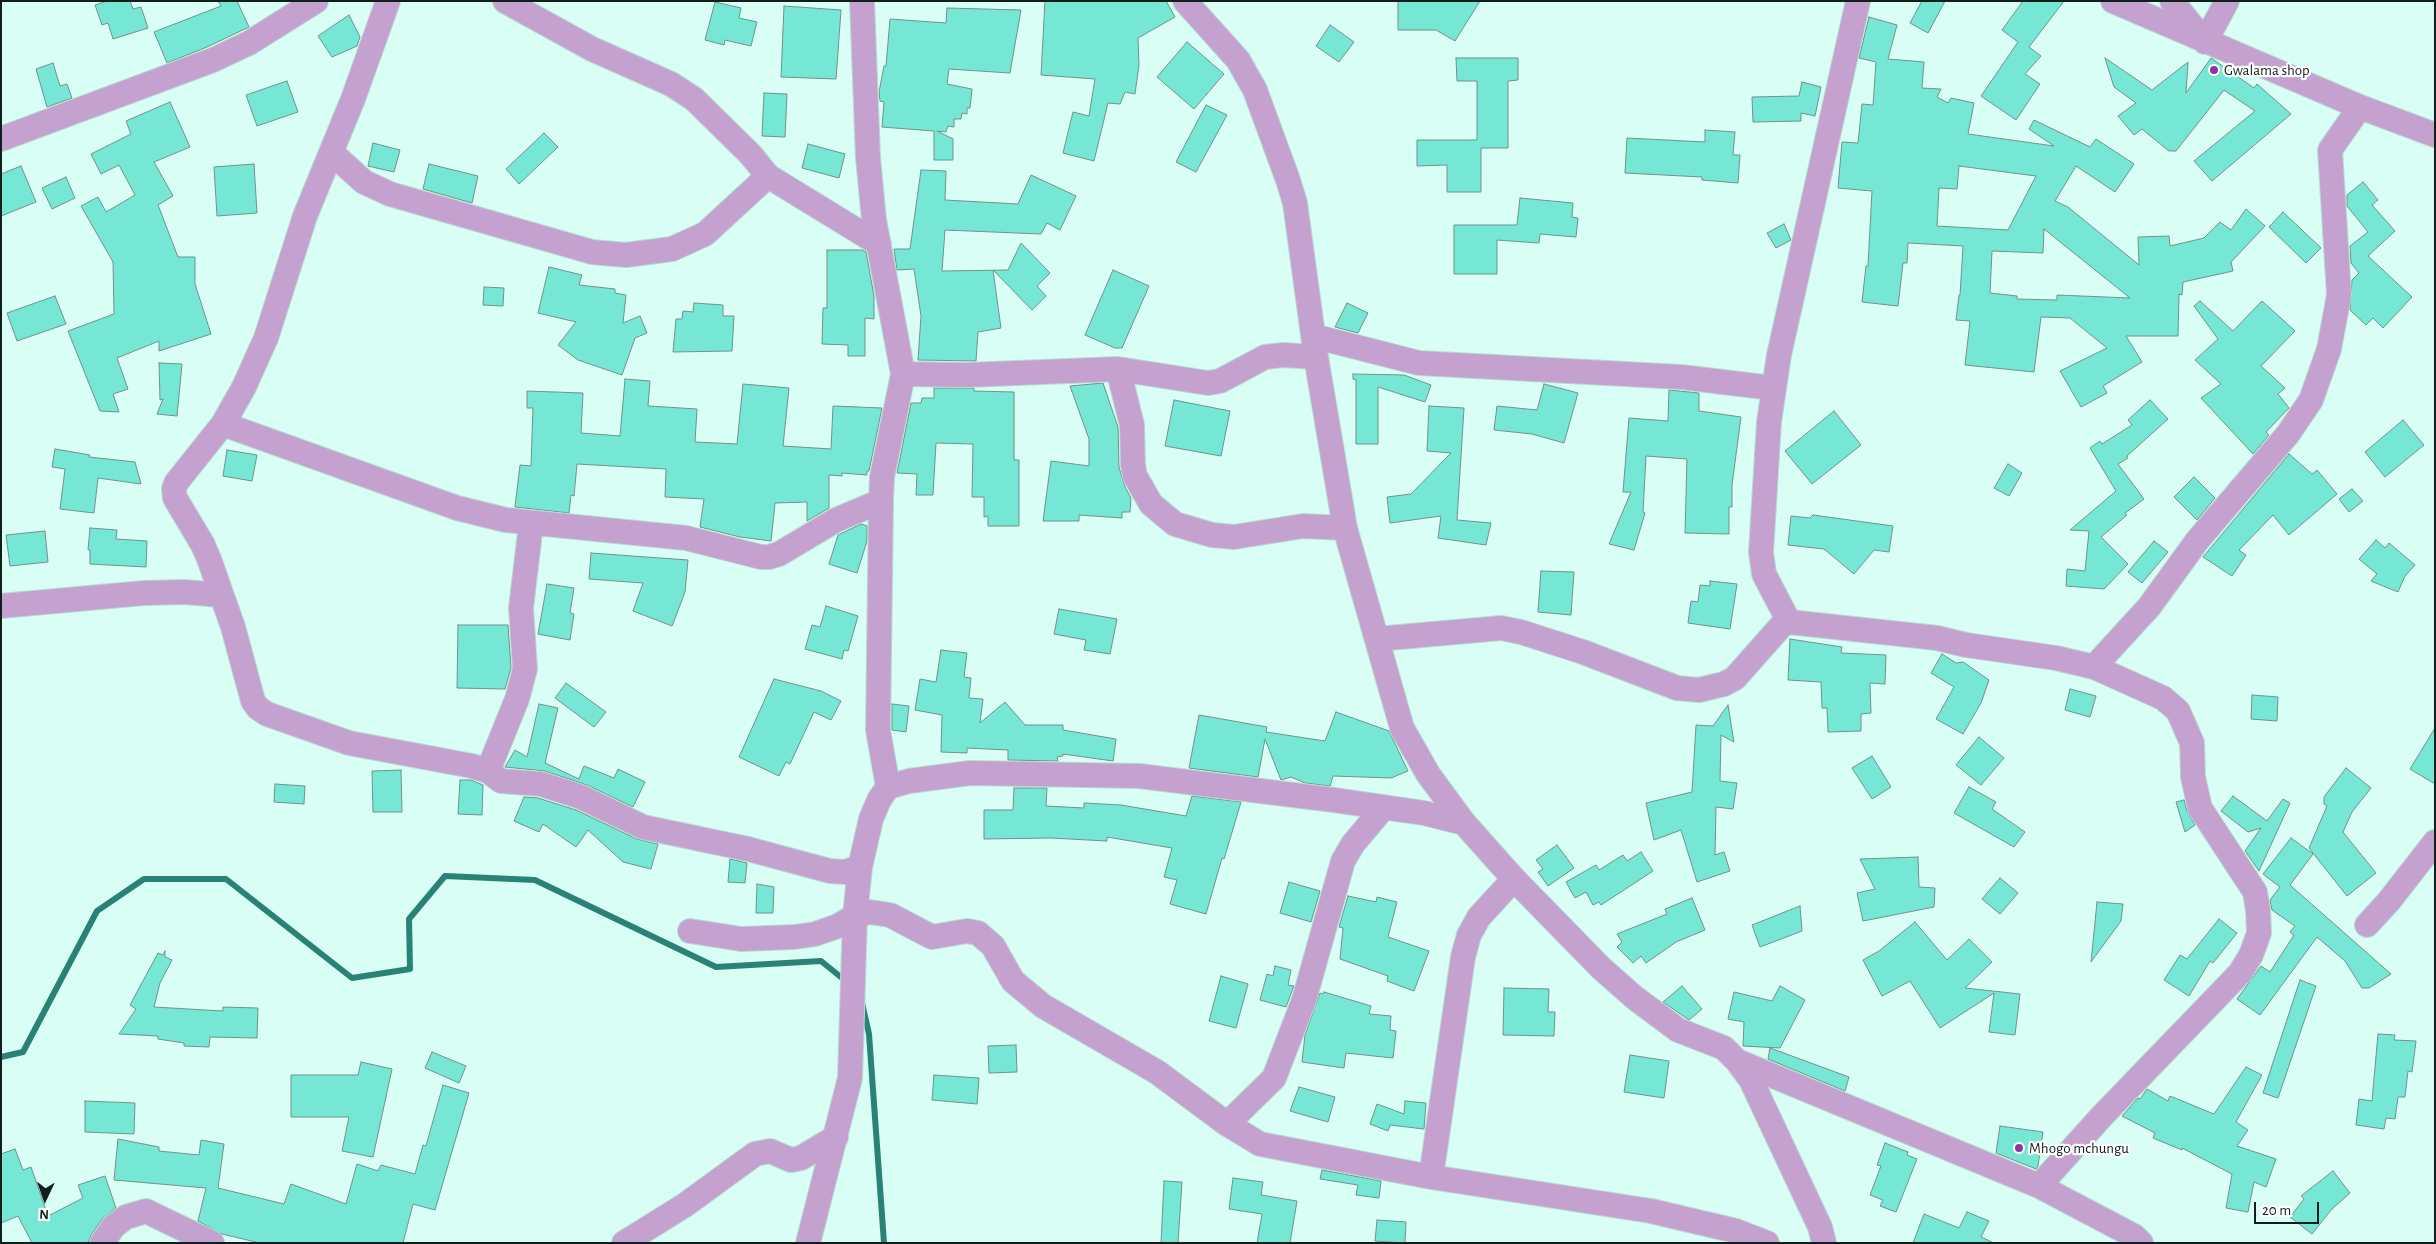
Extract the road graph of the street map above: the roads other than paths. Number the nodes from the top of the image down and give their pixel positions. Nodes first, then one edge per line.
1 (316, 1) edge
2 (388, 1) edge
3 (505, 1) edge
4 (862, 1) edge
5 (1185, 1) edge
6 (1858, 1) edge
7 (2114, 1) edge
8 (2172, 1) edge
9 (2227, 1) edge
10 (2205, 42) junction
11 (2360, 107) junction
12 (2435, 135) edge
13 (1, 139) edge
14 (332, 154) junction
15 (768, 176) junction
16 (879, 244) junction
17 (1315, 347) junction
18 (1118, 369) junction
19 (902, 374) junction
20 (1773, 388) junction
21 (223, 424) junction
22 (881, 502) junction
23 (531, 524) junction
24 (1345, 528) junction
25 (221, 595) junction
26 (1, 606) edge
27 (1789, 622) junction
28 (1378, 639) junction
29 (2094, 667) junction
30 (488, 771) junction
31 (888, 787) junction
32 (1384, 807) junction
33 (1464, 823) junction
34 (2435, 842) edge
35 (860, 867) junction
36 (1514, 879) junction
37 (855, 916) junction
38 (2367, 925) dead end
39 (690, 931) dead end
40 (1737, 1061) junction
41 (1227, 1124) junction
42 (836, 1137) junction
43 (1430, 1177) junction
44 (2039, 1186) junction
45 (102, 1243) edge
46 (212, 1243) edge
47 (624, 1243) edge
48 (808, 1243) edge
49 (1767, 1243) edge
50 (1824, 1243) edge
51 (2141, 1243) edge

1 - 13 street
2 - 14 street
3 - 15 street
4 - 16 street
5 - 17 street
6 - 20 street
7 - 10 street
8 - 10 street
9 - 10 street
10 - 11 street
11 - 12 street
11 - 29 street
14 - 15 street
14 - 21 street
15 - 16 street
16 - 19 street
17 - 18 street
17 - 20 street
17 - 24 street
18 - 19 street
18 - 24 street
19 - 22 street
20 - 27 street
21 - 23 street
21 - 25 street
22 - 23 street
22 - 31 street
23 - 30 street
24 - 28 street
25 - 26 street
25 - 30 street
27 - 28 street
27 - 29 street
28 - 33 street
29 - 44 street
30 - 35 street
31 - 32 street
31 - 35 street
32 - 33 street
32 - 41 street
33 - 36 street
34 - 38 street
35 - 37 street
36 - 40 street
36 - 43 street
37 - 39 street
37 - 41 street
37 - 42 street
40 - 44 street
40 - 50 street
41 - 43 street
42 - 47 street
42 - 48 street
43 - 49 street
44 - 51 street
45 - 46 street

